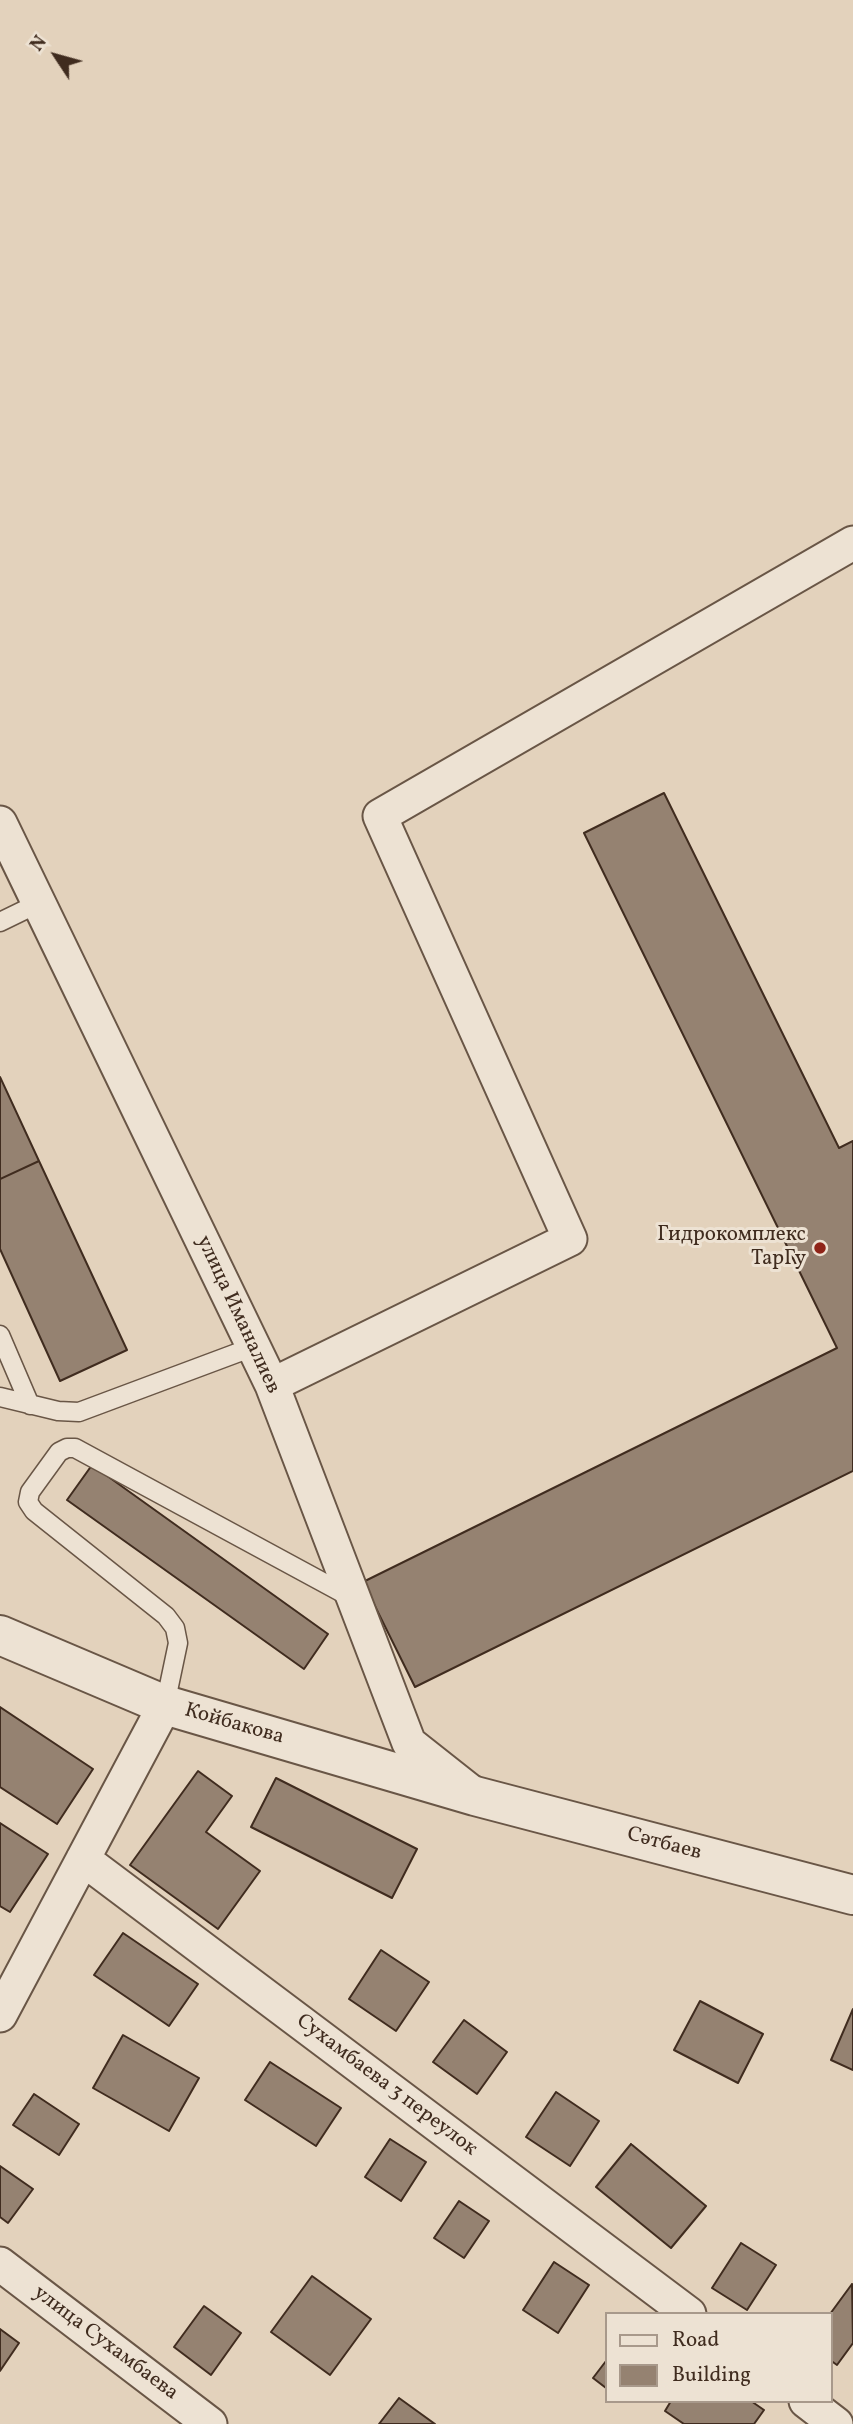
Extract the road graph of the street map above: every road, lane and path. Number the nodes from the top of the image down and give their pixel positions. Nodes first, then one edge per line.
1 (853, 543) edge
2 (0, 824) edge
3 (39, 903) junction
4 (0, 922) edge
5 (0, 1335) edge
6 (253, 1347) junction
7 (272, 1385) junction
8 (0, 1397) edge
9 (30, 1405) junction
10 (354, 1599) junction
11 (0, 1635) edge
12 (165, 1705) junction
13 (475, 1796) junction
14 (83, 1859) junction
15 (853, 1895) edge
16 (0, 2015) edge
17 (0, 2264) edge
18 (686, 2312) edge
19 (809, 2403) edge
20 (210, 2424) edge
21 (836, 2424) edge

1 - 7 street
2 - 3 street, улица Иманалиев
3 - 4 lane
3 - 6 street, улица Иманалиев
5 - 9 lane
6 - 7 street, улица Иманалиев
6 - 9 lane
7 - 10 street, улица Иманалиев
8 - 9 lane
10 - 12 lane
10 - 13 street, улица Иманалиев
11 - 12 street, Койбакова
12 - 13 street, Койбакова
12 - 14 street
13 - 15 street, Сәтбаев
14 - 16 street
14 - 18 street, Сухамбаева 3 переулок
17 - 20 street, улица Сухамбаева
19 - 21 street

